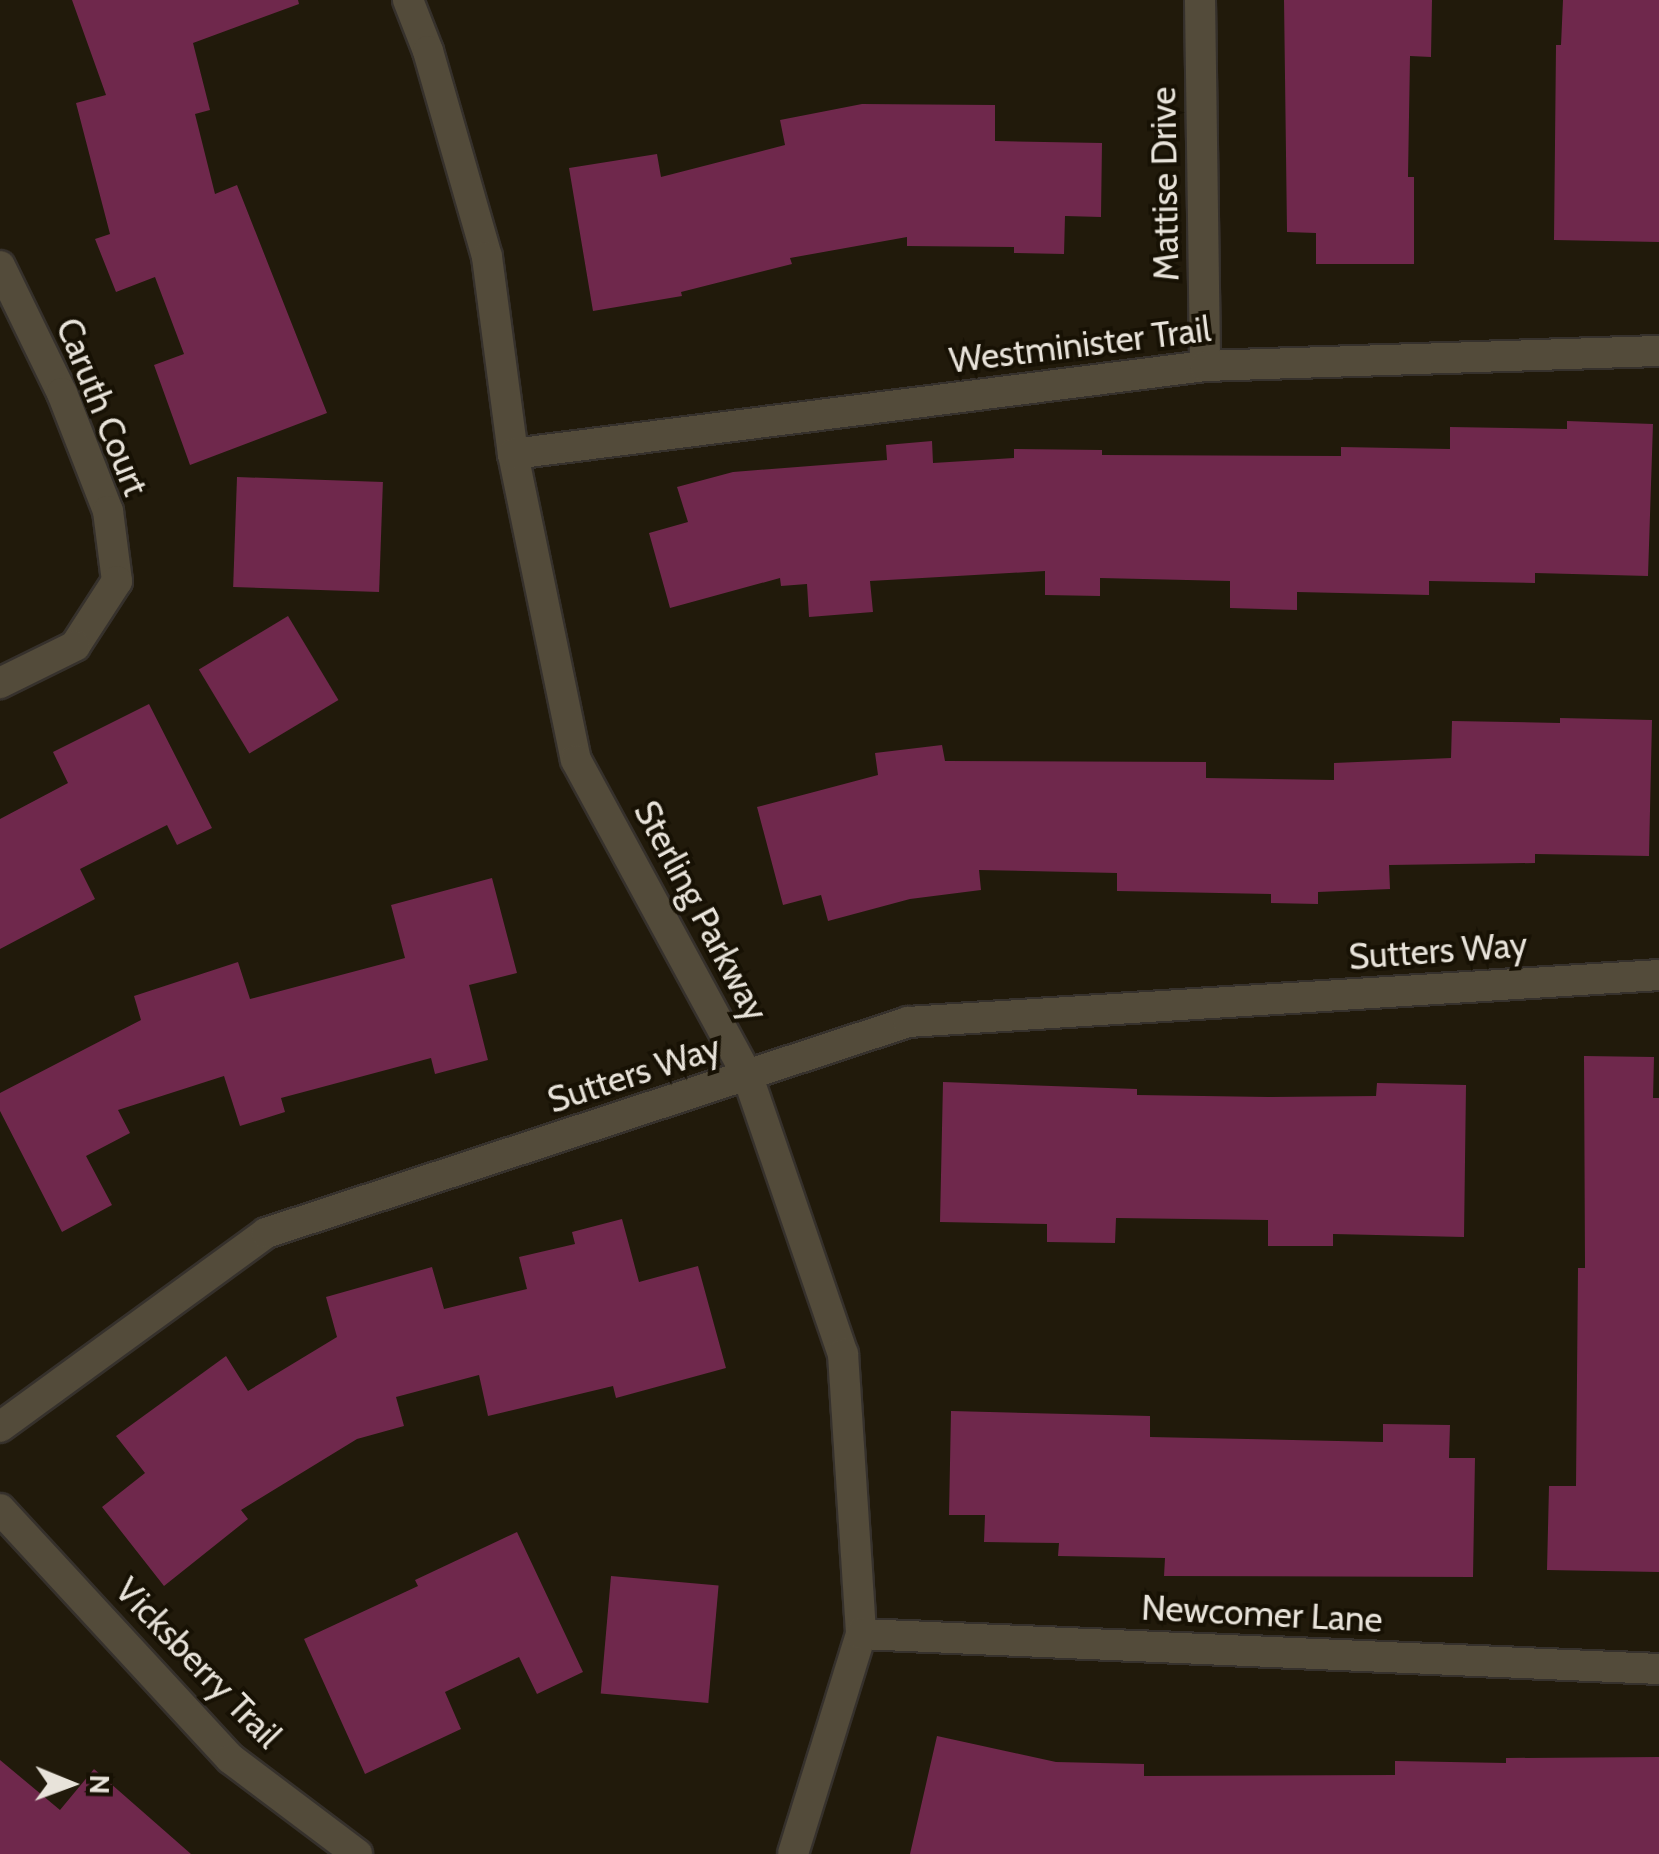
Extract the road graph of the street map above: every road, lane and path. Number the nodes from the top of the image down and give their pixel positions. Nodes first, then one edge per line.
1 (408, 0) edge
2 (1200, 0) edge
3 (0, 266) edge
4 (1659, 351) edge
5 (1205, 366) junction
6 (514, 454) junction
7 (0, 683) edge
8 (1659, 975) edge
9 (748, 1077) junction
10 (0, 1428) edge
11 (0, 1509) edge
12 (861, 1634) junction
13 (1659, 1669) edge
14 (356, 1854) edge
15 (793, 1854) edge

1 - 6 street, Sterling Parkway
2 - 5 street, Mattise Drive
3 - 7 street, Caruth Court
4 - 5 street, Westminister Trail
5 - 6 street, Westminister Trail
6 - 9 street, Sterling Parkway
8 - 9 street, Sutters Way
9 - 10 street, Sutters Way
9 - 12 street, Sterling Parkway
11 - 14 street, Vicksberry Trail
12 - 13 street, Newcomer Lane
12 - 15 street, Sterling Parkway

